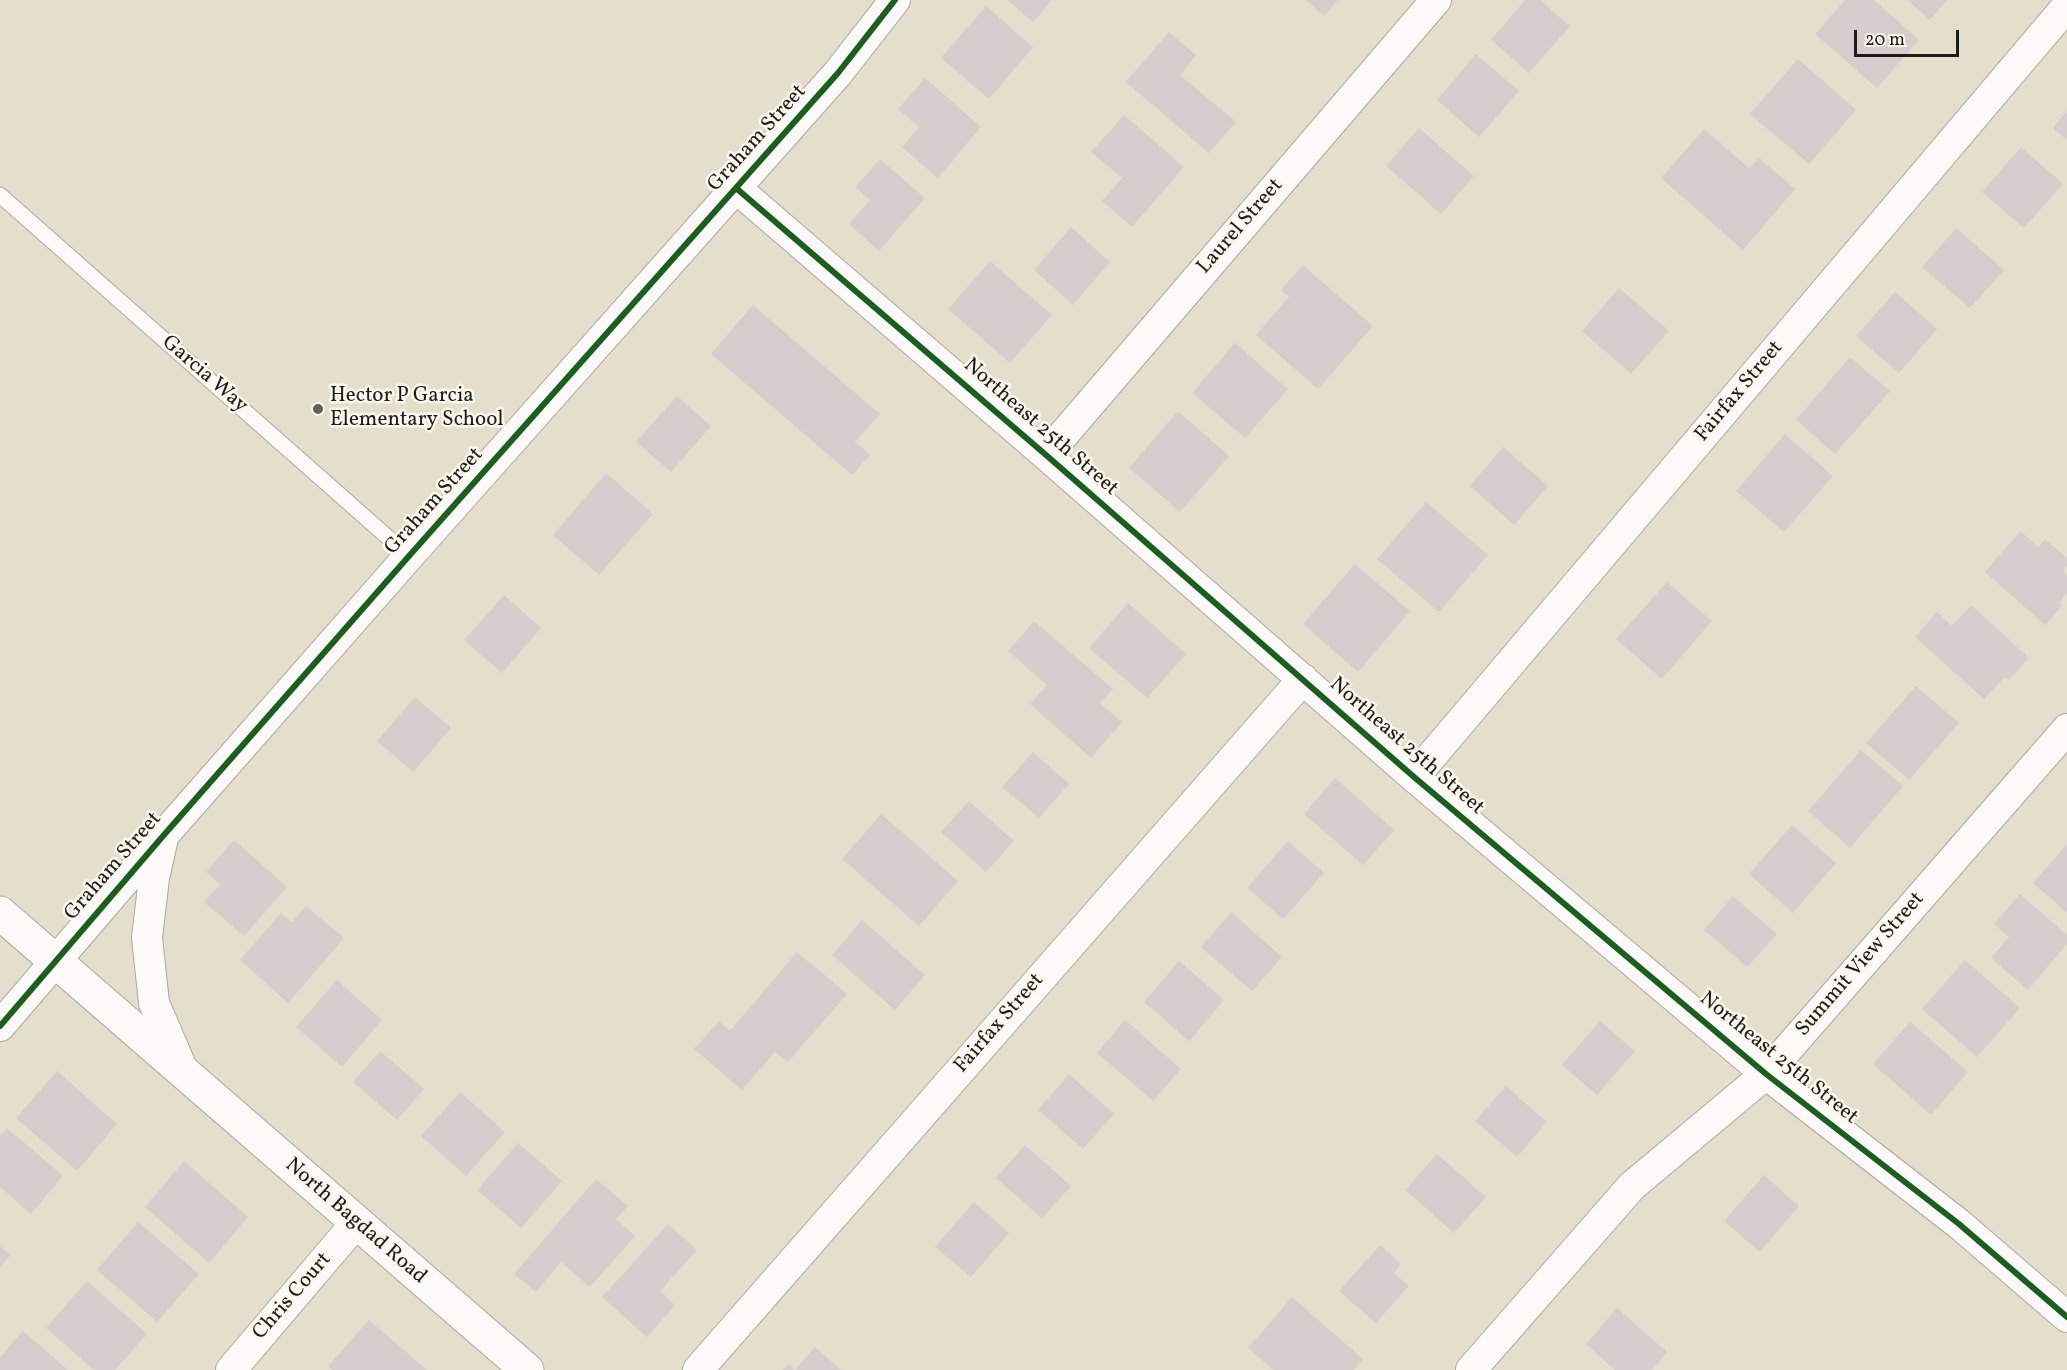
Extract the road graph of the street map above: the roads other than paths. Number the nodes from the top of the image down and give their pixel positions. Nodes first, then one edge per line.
1 (895, 0) edge
2 (1436, 0) edge
3 (2067, 6) edge
4 (736, 188) junction
5 (0, 195) edge
6 (1046, 455) junction
7 (409, 556) junction
8 (1302, 679) junction
9 (2067, 729) edge
10 (1414, 777) junction
11 (163, 836) junction
12 (0, 913) edge
13 (56, 961) junction
14 (0, 1026) edge
15 (184, 1073) junction
16 (1766, 1074) junction
17 (356, 1223) junction
18 (2067, 1317) edge
19 (231, 1370) edge
20 (527, 1370) edge
21 (698, 1370) edge
22 (1471, 1370) edge

1 - 4 street, Graham Street
2 - 6 street, Laurel Street
3 - 10 street, Fairfax Street
4 - 6 street, Northeast 25th Street
4 - 7 street, Graham Street
5 - 7 lane, Garcia Way
6 - 8 street, Northeast 25th Street
7 - 11 street, Graham Street
8 - 10 street, Northeast 25th Street
8 - 21 street, Fairfax Street
9 - 16 street, Summit View Street
10 - 16 street, Northeast 25th Street
11 - 13 street, Graham Street
11 - 15 street, North Bagdad Road
12 - 13 street, North Bagdad Road
13 - 14 street, Graham Street
13 - 15 street, North Bagdad Road
15 - 17 street, North Bagdad Road
16 - 18 street, Northeast 25th Street
16 - 22 street, Summit View Street
17 - 19 street, Chris Court
17 - 20 street, North Bagdad Road

